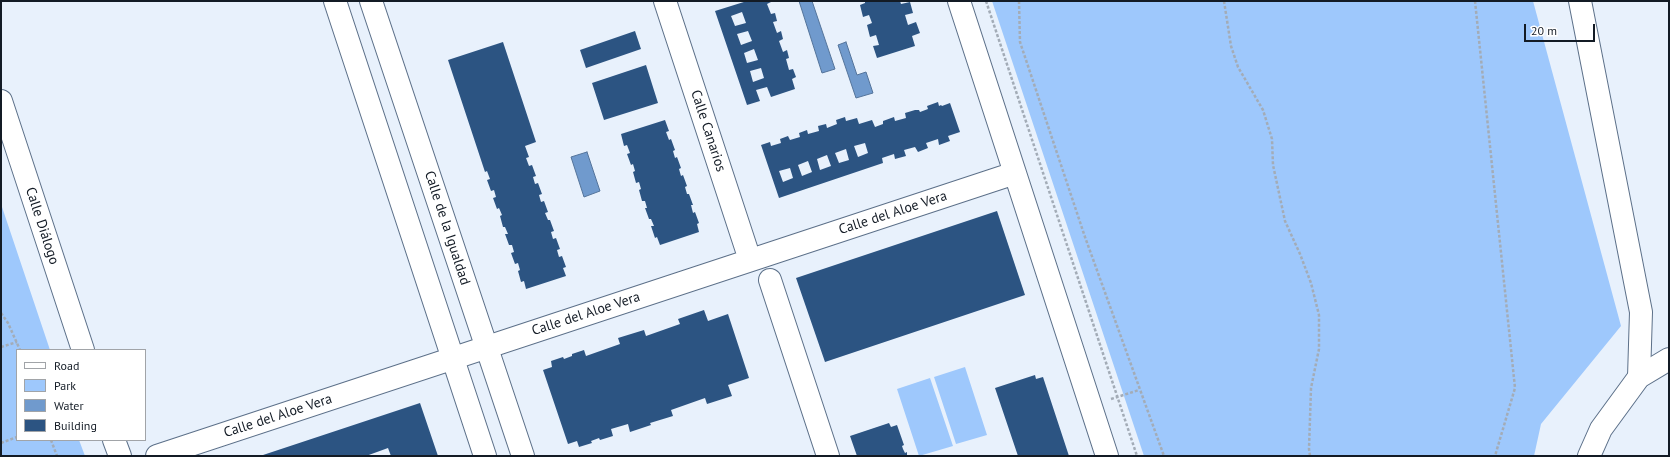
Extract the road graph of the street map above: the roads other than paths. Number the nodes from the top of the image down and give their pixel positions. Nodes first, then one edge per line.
1 (335, 1) edge
2 (371, 1) edge
3 (665, 1) edge
4 (959, 1) edge
5 (1580, 1) edge
6 (1, 101) edge
7 (1015, 173) junction
8 (750, 260) junction
9 (770, 280) dead end
10 (486, 348) junction
11 (83, 349) edge
12 (454, 358) junction
13 (1669, 359) edge
14 (1639, 377) junction
15 (114, 441) edge
16 (120, 456) edge
17 (156, 456) edge
18 (485, 456) edge
19 (522, 456) edge
20 (828, 456) edge
21 (1107, 456) edge
22 (1589, 456) edge

1 - 12 main road
2 - 10 main road, Calle de la Igualdad
3 - 8 main road, Calle Canarios
4 - 7 main road
5 - 14 main road
6 - 11 main road, Calle Diálogo
7 - 8 main road, Calle del Aloe Vera
7 - 21 main road
8 - 10 main road, Calle del Aloe Vera
9 - 20 main road
10 - 12 main road, Calle del Aloe Vera
10 - 19 main road, Calle de la Igualdad
12 - 17 main road, Calle del Aloe Vera
12 - 18 main road
13 - 14 main road
14 - 22 main road
15 - 16 main road

